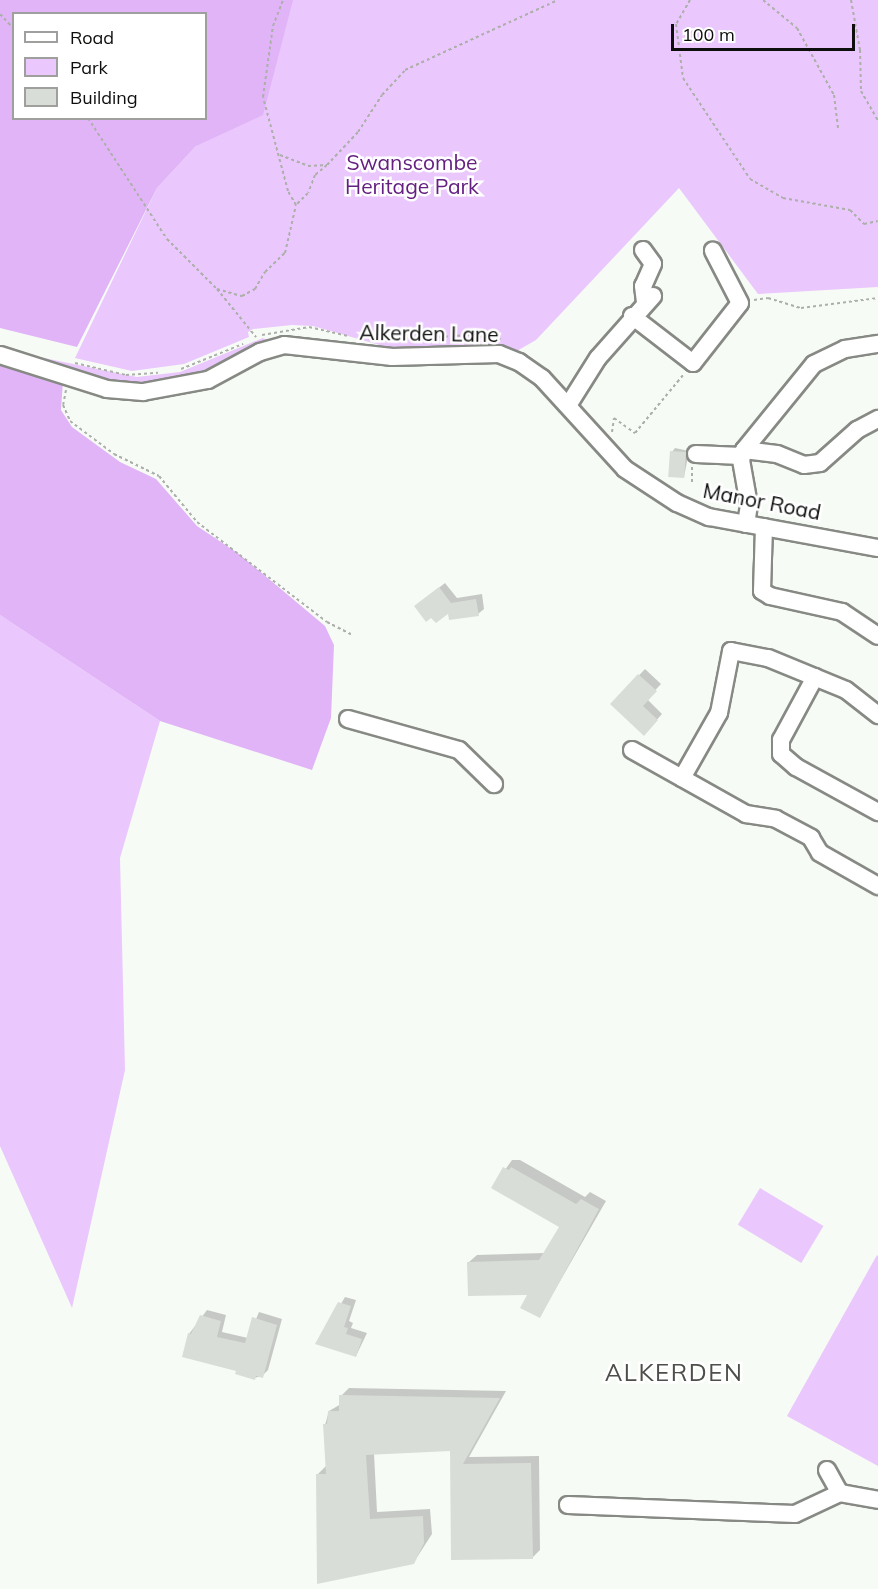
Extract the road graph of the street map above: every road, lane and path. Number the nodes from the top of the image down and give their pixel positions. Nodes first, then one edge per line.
1 (283, 0) edge
2 (558, 0) edge
3 (690, 0) edge
4 (763, 0) edge
5 (851, 0) edge
6 (0, 14) edge
7 (12, 27) edge
8 (89, 120) edge
9 (878, 120) edge
10 (838, 128) dead end
11 (280, 155) junction
12 (327, 165) junction
13 (296, 205) junction
14 (878, 221) edge
15 (643, 250) dead end
16 (713, 251) dead end
17 (217, 289) junction
18 (878, 298) edge
19 (740, 303) junction
20 (632, 316) junction
21 (256, 338) dead end
22 (878, 344) edge
23 (0, 355) edge
24 (693, 363) junction
25 (70, 376) junction
26 (569, 404) junction
27 (878, 419) edge
28 (612, 436) dead end
29 (742, 453) junction
30 (696, 454) dead end
31 (746, 524) junction
32 (764, 527) junction
33 (878, 548) edge
34 (351, 634) dead end
35 (878, 636) edge
36 (815, 677) junction
37 (878, 714) edge
38 (348, 719) dead end
39 (632, 750) dead end
40 (682, 778) junction
41 (494, 784) dead end
42 (878, 812) edge
43 (878, 886) edge
44 (827, 1470) dead end
45 (840, 1493) junction
46 (878, 1500) edge
47 (568, 1505) dead end

1 - 11 path
2 - 12 path
3 - 14 path
4 - 10 path
5 - 9 path
6 - 7 path
8 - 17 path
11 - 12 path
11 - 13 path
12 - 13 path
13 - 17 path
15 - 20 street
16 - 19 street
17 - 21 path
18 - 19 path
19 - 24 street
20 - 24 street
20 - 26 street
22 - 29 street
23 - 25 street, Alkerden Lane
24 - 28 path
25 - 26 street, Alkerden Lane
25 - 34 path
26 - 31 street, Manor Road
27 - 29 street
29 - 30 street
29 - 31 street
31 - 32 street, Manor Road
32 - 33 street, Manor Road
32 - 35 street
36 - 37 street
36 - 40 street
36 - 42 street
38 - 41 street
39 - 40 street
40 - 43 street
44 - 45 street
45 - 46 street
45 - 47 street

